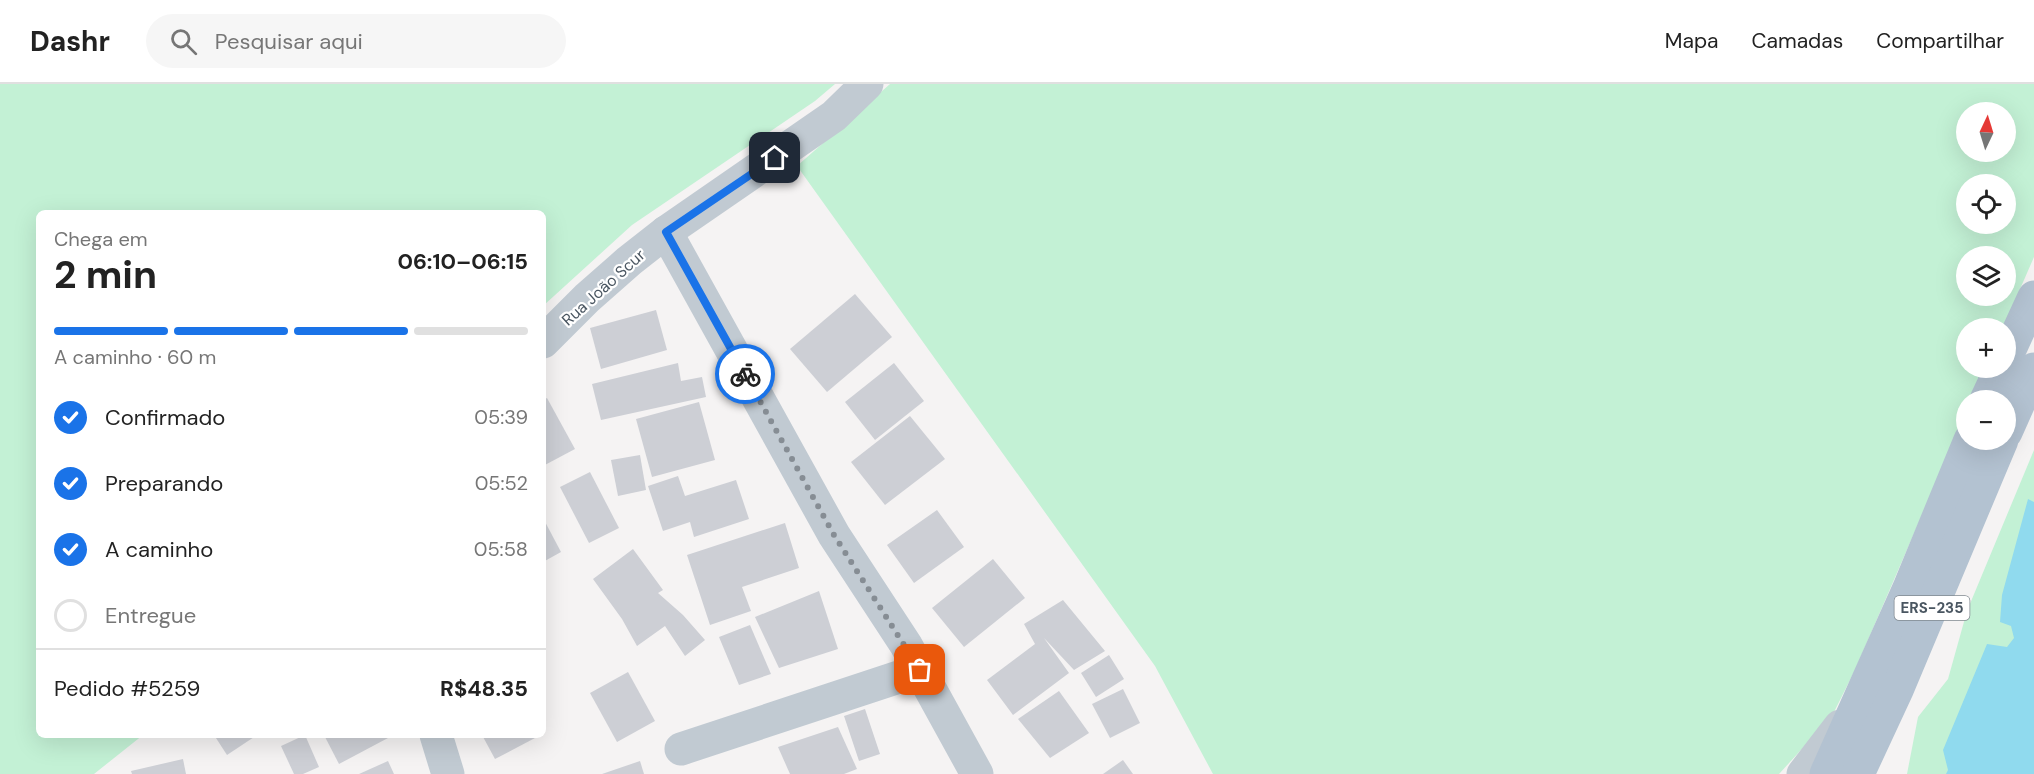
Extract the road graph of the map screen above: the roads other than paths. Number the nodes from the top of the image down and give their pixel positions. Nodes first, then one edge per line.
1 (867, 84) edge
2 (666, 232) junction
3 (2034, 297) edge
4 (2016, 336) edge
5 (546, 339) edge
6 (2034, 369) edge
7 (2016, 410) edge
8 (1966, 450) edge
9 (1998, 450) edge
10 (920, 670) junction
11 (1870, 672) junction
12 (1897, 690) junction
13 (437, 738) edge
14 (681, 749) dead end
15 (448, 774) edge
16 (977, 774) edge
17 (1803, 774) edge
18 (1826, 774) edge
19 (1858, 774) edge
20 (1877, 774) edge

1 - 2 street, Rua João Scur
2 - 5 street, Rua João Scur
2 - 10 street
3 - 4 main road
6 - 7 main road
8 - 11 main road, ERS-235
9 - 12 main road, ERS-235
10 - 14 street
10 - 16 street
11 - 17 street
11 - 18 main road, ERS-235
12 - 19 main road, ERS-235
12 - 20 street
13 - 15 street

